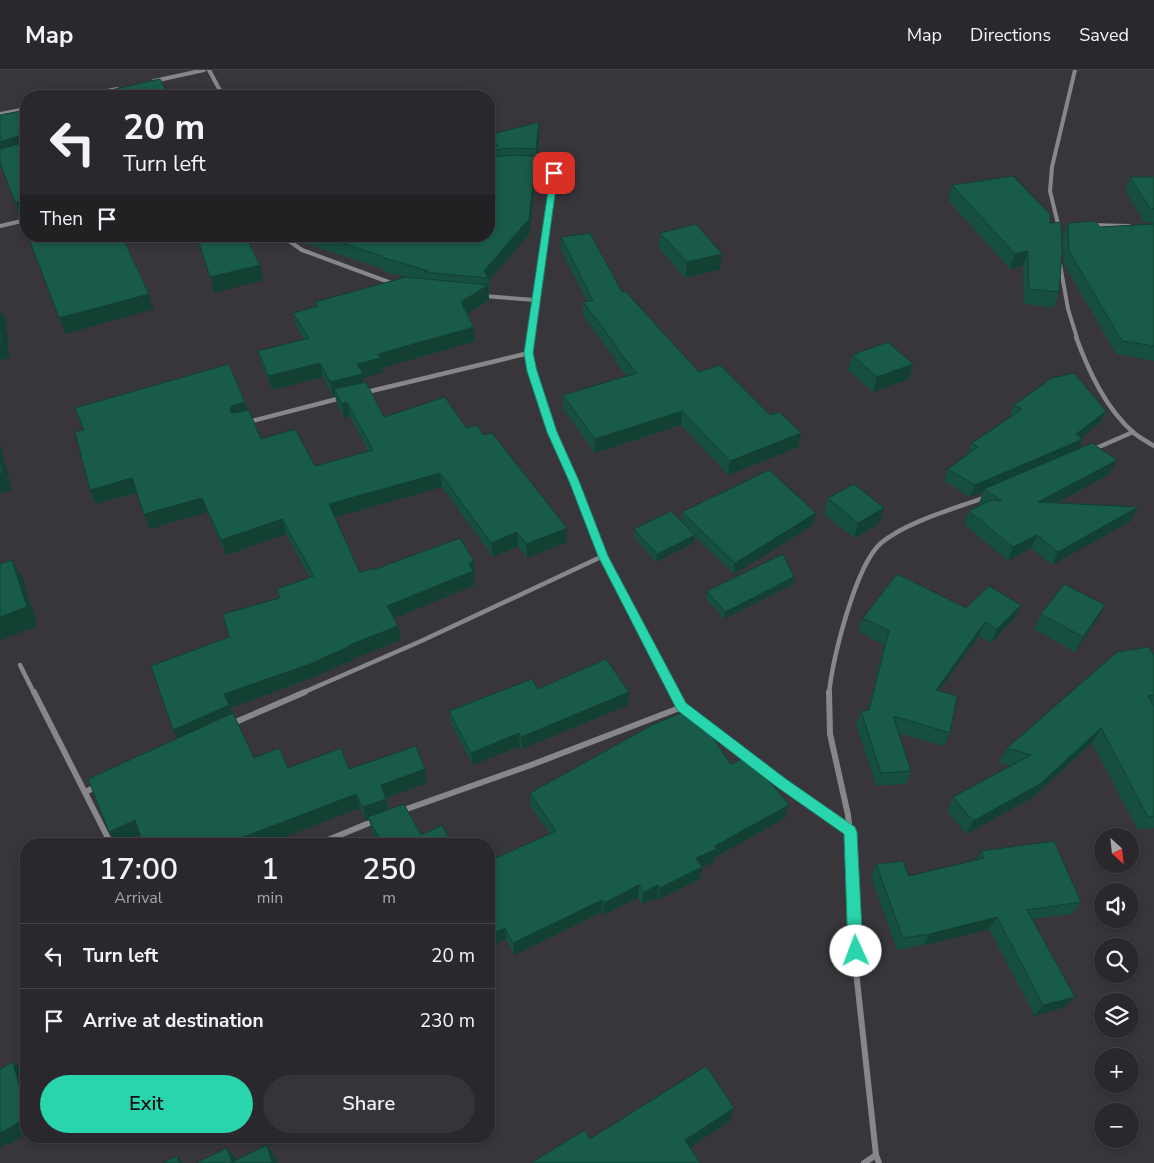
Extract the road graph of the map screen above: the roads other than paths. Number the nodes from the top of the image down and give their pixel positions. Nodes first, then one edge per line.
1 (204, 70) edge
2 (209, 70) edge
3 (1075, 70) edge
4 (148, 82) edge
5 (120, 88) edge
6 (111, 90) edge
7 (219, 90) edge
8 (20, 110) edge
9 (0, 114) edge
10 (526, 165) edge
11 (20, 221) edge
12 (1088, 225) edge
13 (0, 226) edge
14 (1135, 226) edge
15 (1059, 233) edge
16 (291, 242) edge
17 (1060, 261) edge
18 (398, 285) edge
19 (478, 296) edge
20 (535, 300) junction
21 (529, 353) junction
22 (365, 392) edge
23 (347, 397) edge
24 (238, 424) edge
25 (1133, 432) junction
26 (1154, 446) edge
27 (1084, 453) edge
28 (989, 495) edge
29 (603, 556) junction
30 (20, 665) dead end
31 (682, 707) junction
32 (228, 726) edge
33 (103, 784) edge
34 (85, 792) junction
35 (394, 813) edge
36 (377, 820) edge
37 (850, 832) junction
38 (108, 838) edge
39 (333, 838) edge
40 (878, 1159) edge
41 (864, 1163) edge

1 - 4 street
2 - 7 street
3 - 15 street
5 - 6 street
8 - 9 street
10 - 20 street
11 - 13 street
12 - 14 street
16 - 18 street
17 - 25 street
19 - 20 street
20 - 21 street
21 - 22 street
21 - 29 street
23 - 24 street
25 - 26 street
25 - 27 street
28 - 37 street
29 - 31 street
29 - 32 street
30 - 34 street
31 - 35 street
31 - 37 street
33 - 34 street
34 - 38 street
36 - 39 street
37 - 40 street
40 - 41 street

